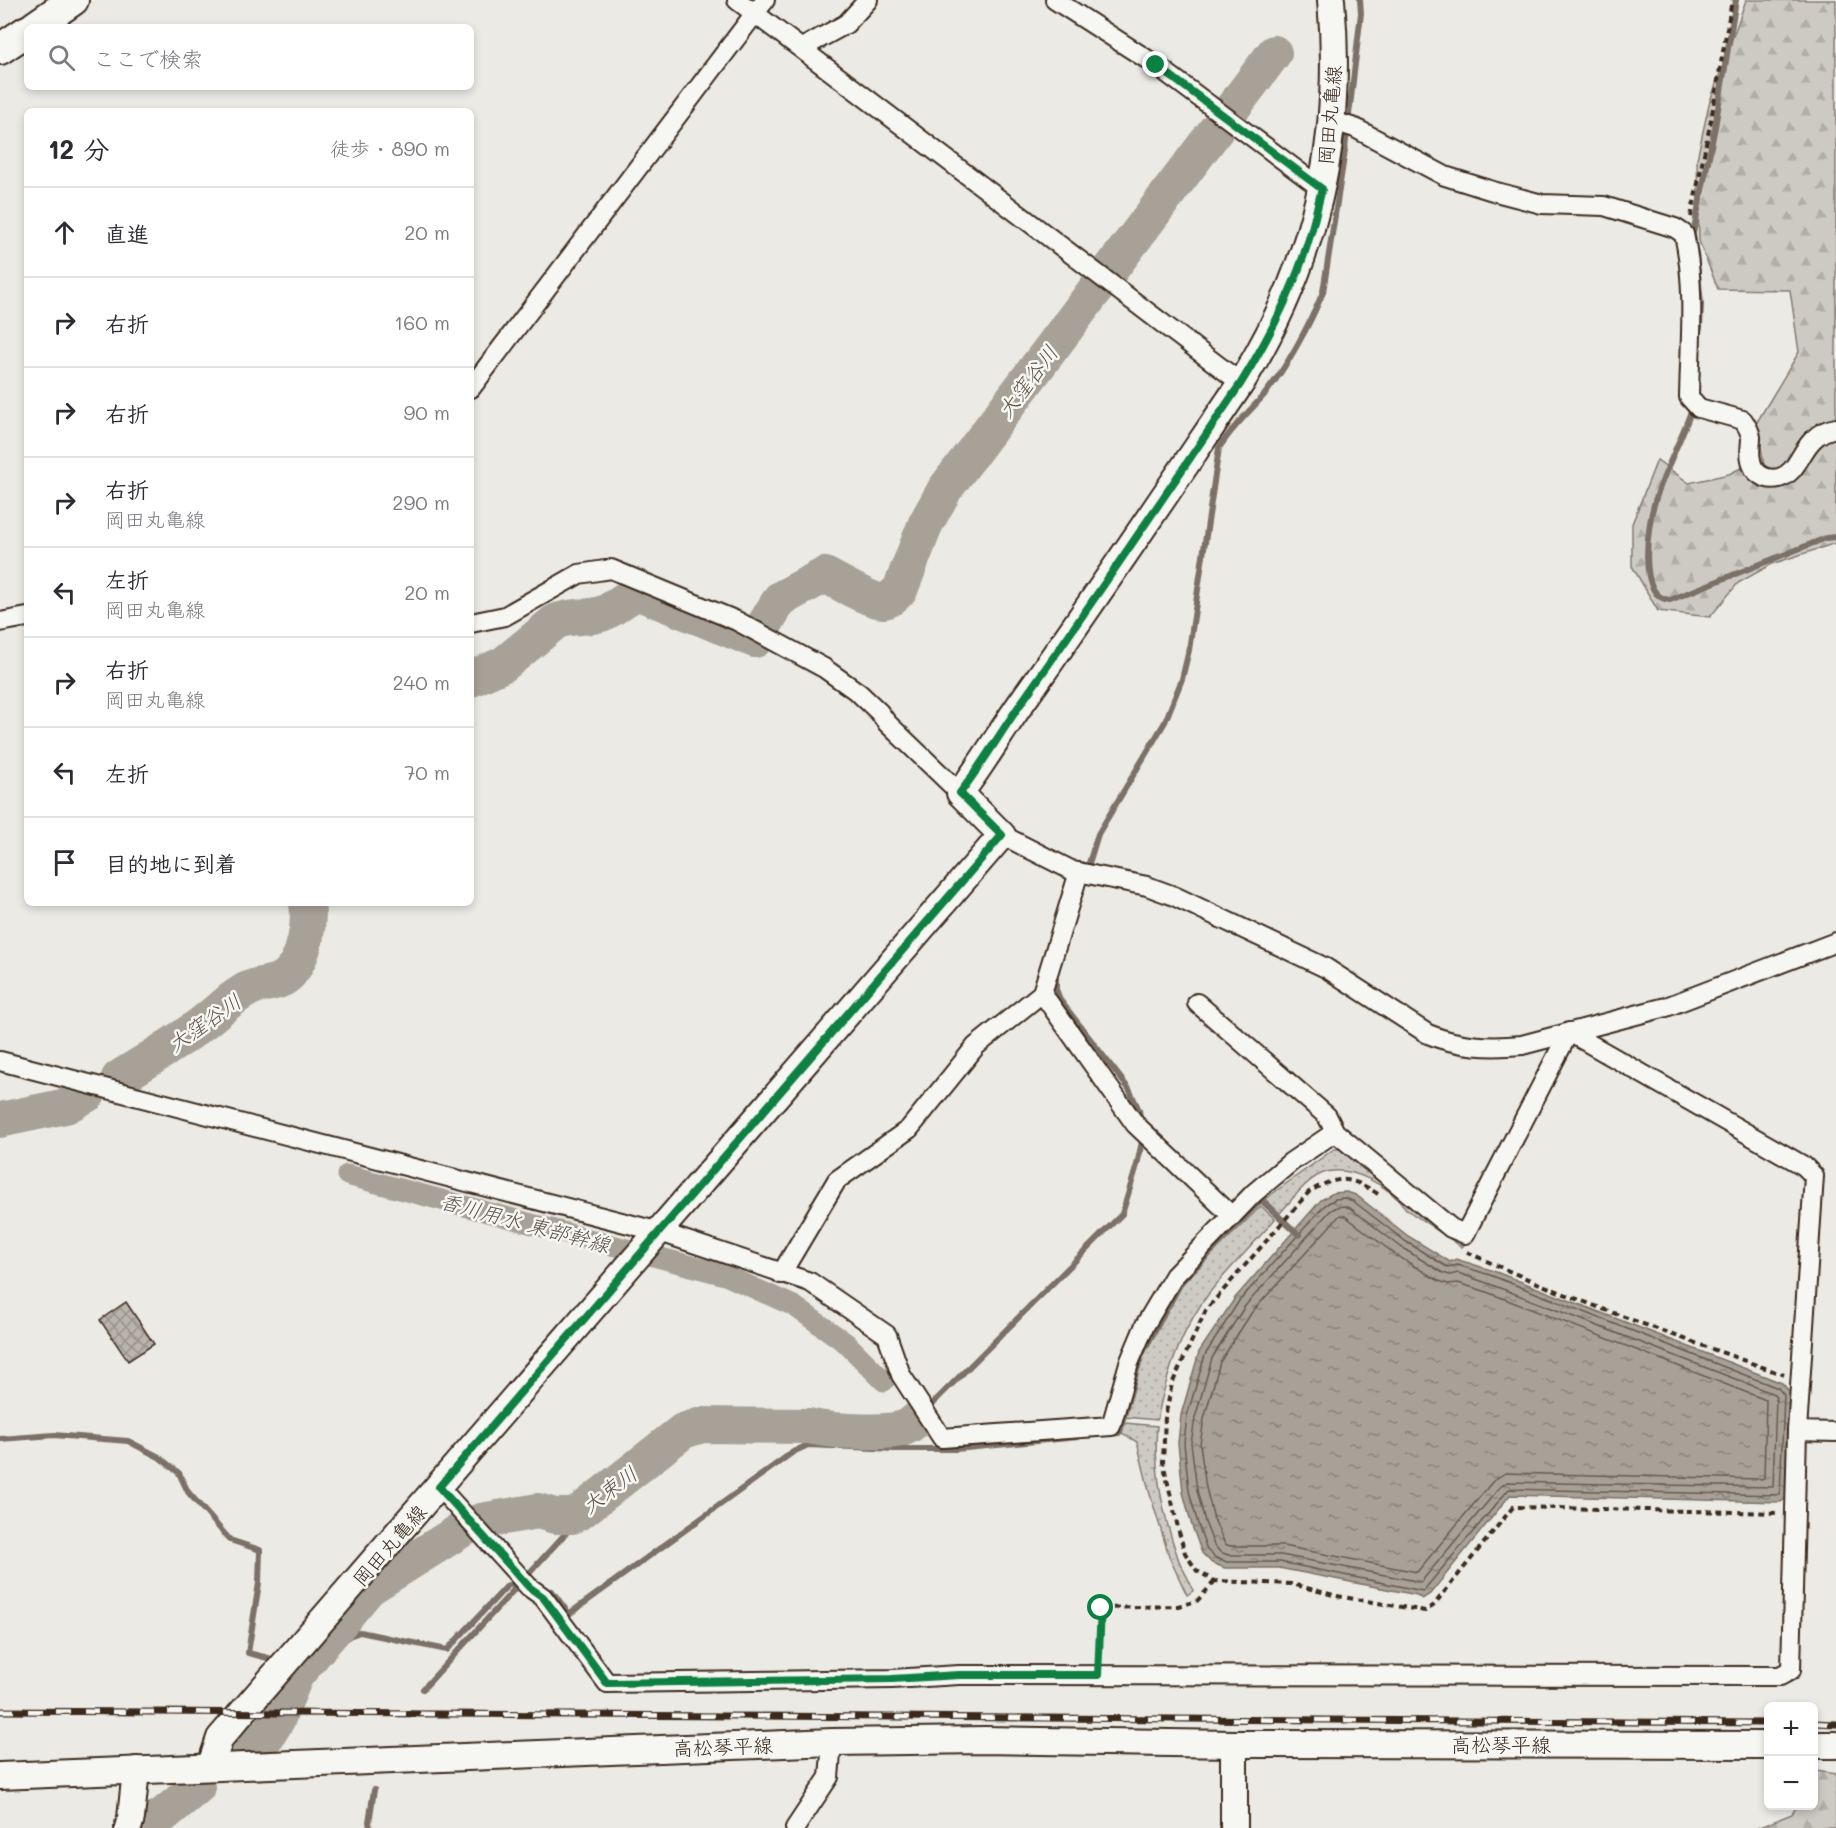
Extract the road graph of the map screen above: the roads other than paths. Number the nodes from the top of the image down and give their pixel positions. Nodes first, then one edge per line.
1 (73, 0) edge
2 (737, 0) edge
3 (868, 0) edge
4 (1055, 0) edge
5 (1331, 0) edge
6 (760, 7) edge
7 (38, 24) edge
8 (24, 34) edge
9 (802, 48) junction
10 (0, 49) edge
11 (1344, 124) junction
12 (1322, 189) junction
13 (1241, 383) junction
14 (474, 384) edge
15 (1836, 428) edge
16 (24, 618) edge
17 (474, 621) edge
18 (0, 622) edge
19 (960, 793) junction
20 (1002, 835) junction
21 (1084, 873) junction
22 (1836, 942) edge
23 (1042, 993) junction
24 (1197, 1003) dead end
25 (1569, 1032) junction
26 (0, 1061) edge
27 (1335, 1132) junction
28 (1232, 1216) junction
29 (656, 1237) junction
30 (781, 1274) junction
31 (1797, 1431) junction
32 (1836, 1432) edge
33 (439, 1487) junction
34 (832, 1742) junction
35 (1234, 1744) junction
36 (1764, 1745) edge
37 (1818, 1745) edge
38 (1836, 1745) edge
39 (213, 1767) junction
40 (136, 1770) junction
41 (0, 1776) edge
42 (128, 1828) edge
43 (795, 1828) edge
44 (1234, 1828) edge

1 - 7 highway
2 - 6 street
3 - 9 street
4 - 12 street
5 - 11 main road, 岡田丸亀線
6 - 9 street
6 - 14 street
8 - 10 highway
9 - 13 street
11 - 12 main road, 岡田丸亀線
11 - 15 street
12 - 13 main road, 岡田丸亀線
13 - 19 main road, 岡田丸亀線
16 - 18 street
17 - 19 street
19 - 20 main road
20 - 21 street
20 - 29 main road, 岡田丸亀線
21 - 23 street
21 - 25 street
22 - 25 street
23 - 28 street
23 - 30 street
24 - 27 street
25 - 27 street
25 - 31 street
26 - 29 street
27 - 28 street
28 - 30 street
29 - 30 street
29 - 33 main road, 岡田丸亀線
31 - 32 street
31 - 33 street
33 - 39 main road, 岡田丸亀線
34 - 35 main road, 高松琴平線
34 - 39 main road, 高松琴平線
34 - 43 street
35 - 36 main road, 高松琴平線
35 - 44 main road
37 - 38 main road
39 - 40 main road
40 - 41 main road
40 - 42 main road

